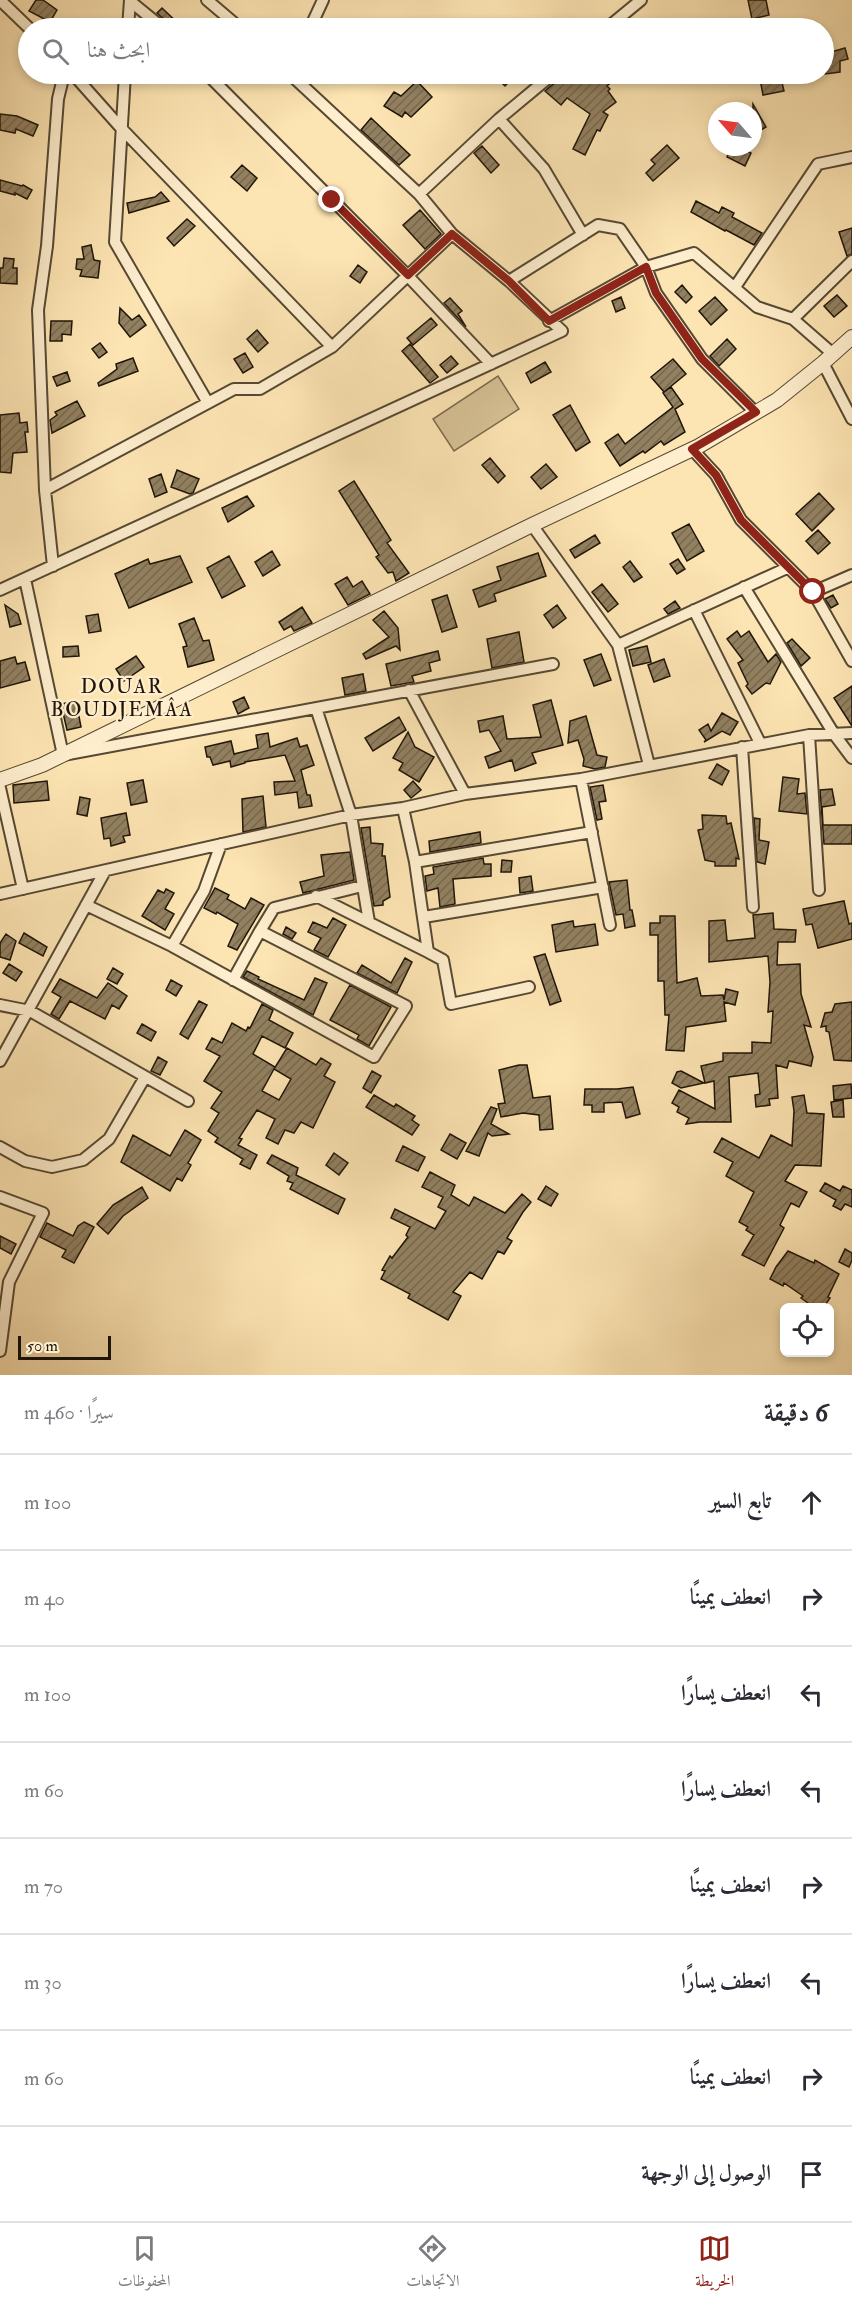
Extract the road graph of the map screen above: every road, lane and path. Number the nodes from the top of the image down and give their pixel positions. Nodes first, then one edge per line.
1 (0, 0) edge
2 (207, 0) edge
3 (322, 0) edge
4 (641, 0) edge
5 (130, 1) edge
6 (19, 18) edge
7 (129, 18) edge
8 (151, 18) edge
9 (228, 18) edge
10 (314, 18) edge
11 (619, 18) edge
12 (62, 84) edge
13 (82, 84) edge
14 (124, 84) edge
15 (217, 84) edge
16 (301, 84) edge
17 (541, 84) edge
18 (499, 119) junction
19 (121, 128) junction
20 (852, 157) edge
21 (419, 194) junction
22 (452, 234) junction
23 (583, 235) junction
24 (852, 261) edge
25 (646, 267) junction
26 (408, 275) junction
27 (509, 281) junction
28 (735, 287) junction
29 (793, 319) junction
30 (549, 321) junction
31 (852, 337) edge
32 (332, 347) junction
33 (828, 359) junction
34 (491, 364) junction
35 (208, 403) junction
36 (756, 412) junction
37 (852, 419) edge
38 (692, 449) junction
39 (45, 490) junction
40 (532, 525) junction
41 (53, 566) junction
42 (787, 568) junction
43 (852, 575) edge
44 (25, 579) junction
45 (744, 587) junction
46 (0, 590) edge
47 (813, 592) junction
48 (694, 610) junction
49 (618, 645) junction
50 (852, 661) edge
51 (553, 664) dead end
52 (409, 690) junction
53 (316, 708) junction
54 (834, 734) junction
55 (852, 734) edge
56 (809, 735) junction
57 (760, 743) junction
58 (742, 747) junction
59 (63, 755) junction
60 (852, 758) edge
61 (649, 765) junction
62 (581, 779) junction
63 (0, 780) edge
64 (0, 788) edge
65 (465, 794) junction
66 (403, 808) junction
67 (351, 815) junction
68 (592, 832) junction
69 (221, 844) junction
70 (415, 862) junction
71 (105, 871) junction
72 (362, 886) junction
73 (603, 887) junction
74 (23, 889) junction
75 (819, 890) dead end
76 (0, 894) edge
77 (316, 896) junction
78 (86, 905) junction
79 (753, 907) dead end
80 (424, 916) junction
81 (369, 922) junction
82 (610, 925) dead end
83 (260, 931) junction
84 (172, 946) junction
85 (428, 952) junction
86 (233, 980) junction
87 (529, 987) dead end
88 (0, 1005) edge
89 (30, 1011) junction
90 (0, 1061) edge
91 (145, 1077) junction
92 (188, 1101) dead end
93 (2, 1153) edge
94 (0, 1197) edge
95 (5, 1280) edge
96 (0, 1351) edge

1 - 6 street
2 - 9 street
3 - 10 street
4 - 11 street
5 - 7 street
5 - 8 street
12 - 39 street
13 - 19 street
14 - 19 street
15 - 26 street
16 - 21 street
17 - 18 street
18 - 21 street
18 - 23 street
19 - 32 street
19 - 35 street
20 - 28 street
21 - 22 street
22 - 26 street
22 - 27 street
23 - 25 street
23 - 27 street
24 - 29 street
25 - 28 street
25 - 30 street
25 - 36 street
26 - 32 street
26 - 34 street
27 - 30 street
28 - 29 street
29 - 33 street
30 - 34 street
31 - 33 street
32 - 35 street
33 - 36 street
33 - 37 street
34 - 41 street
35 - 39 street
36 - 38 street
38 - 40 street
38 - 42 street
39 - 41 street
40 - 49 street
40 - 59 street
41 - 44 street
42 - 45 street
42 - 47 street
43 - 47 street
44 - 46 street
44 - 59 street
45 - 48 street
45 - 54 street
47 - 50 street
48 - 49 street
48 - 57 street
49 - 61 street
51 - 52 street
52 - 53 street
52 - 65 street
53 - 59 street
53 - 67 street
54 - 55 street
54 - 56 street
54 - 60 street
56 - 57 street
56 - 75 street
57 - 58 street
58 - 61 street
58 - 79 street
59 - 63 street
61 - 62 street
62 - 65 street
62 - 68 street
64 - 74 street
65 - 66 street
66 - 67 street
66 - 70 street
67 - 69 street
67 - 72 street
68 - 70 street
68 - 73 street
69 - 71 street
69 - 84 street
70 - 80 street
71 - 74 street
71 - 78 street
72 - 77 street
72 - 81 street
73 - 80 street
73 - 82 street
74 - 76 street
77 - 81 street
77 - 83 street
78 - 84 street
78 - 89 street
80 - 85 street
81 - 85 street
83 - 86 street
83 - 86 street
84 - 86 street
85 - 87 street
88 - 89 street
89 - 90 street
89 - 91 street
91 - 92 street
91 - 93 street
94 - 95 street
95 - 96 street

